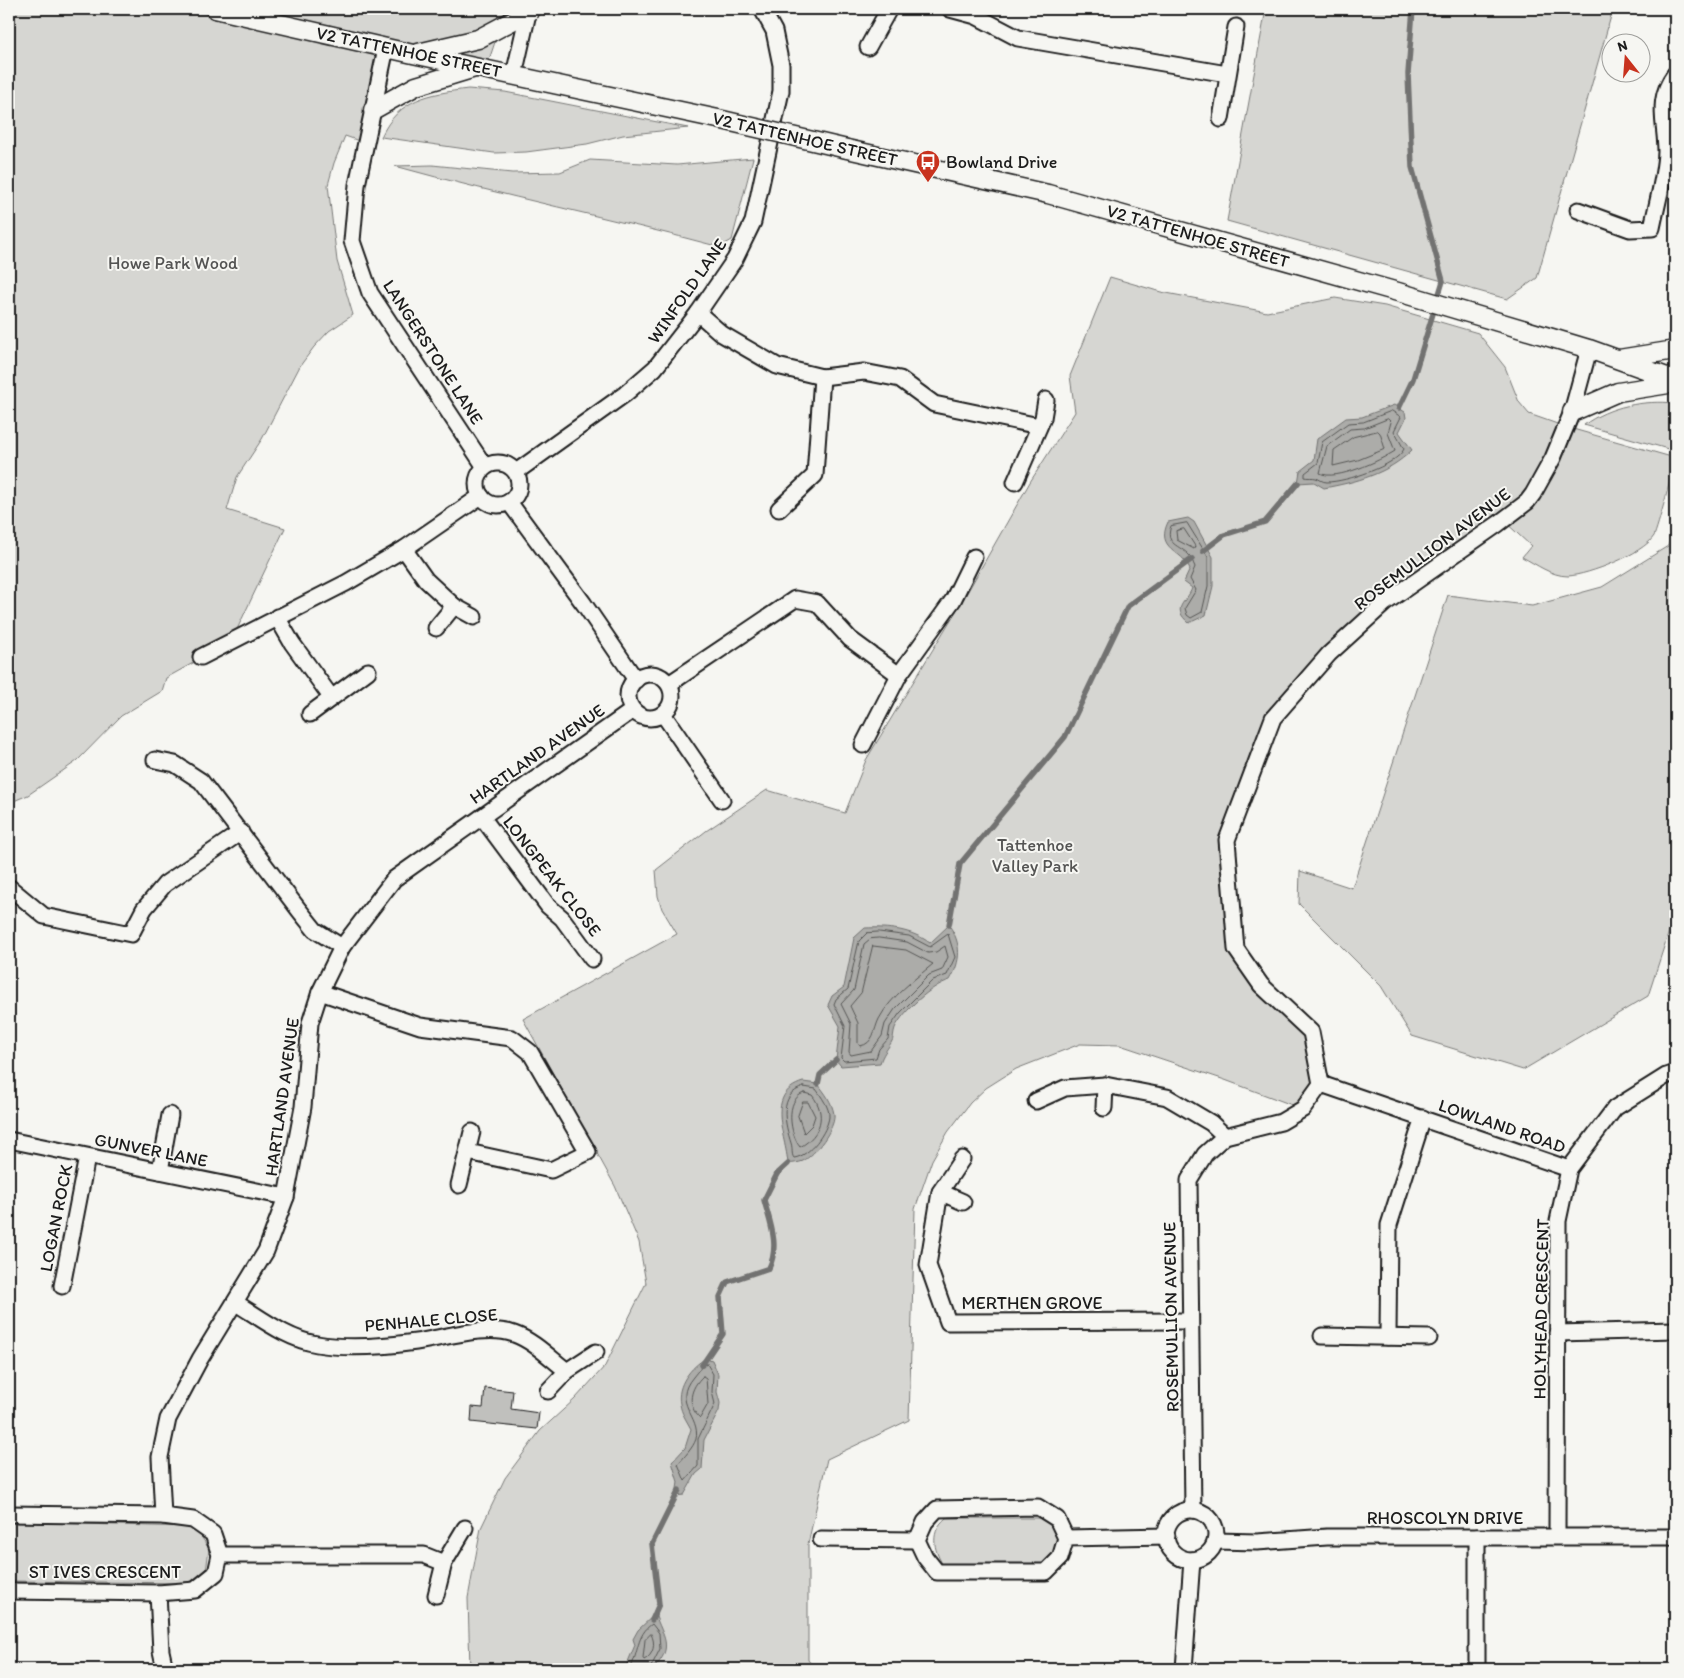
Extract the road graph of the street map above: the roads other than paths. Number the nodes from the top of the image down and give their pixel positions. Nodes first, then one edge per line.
1 (215, 9) edge
2 (762, 9) edge
3 (889, 9) edge
4 (950, 9) edge
5 (529, 10) edge
6 (1236, 27) dead end
7 (868, 47) dead end
8 (386, 48) junction
9 (413, 54) junction
10 (475, 68) junction
11 (1227, 74) junction
12 (1675, 74) edge
13 (514, 75) junction
14 (373, 110) junction
15 (1221, 119) dead end
16 (1578, 210) dead end
17 (698, 313) junction
18 (1588, 350) junction
19 (1675, 350) edge
20 (1616, 359) junction
21 (822, 377) junction
22 (1675, 382) edge
23 (1046, 400) dead end
24 (1572, 412) junction
25 (1039, 426) junction
26 (485, 467) junction
27 (516, 472) junction
28 (1015, 482) dead end
29 (481, 496) junction
30 (509, 502) junction
31 (779, 509) dead end
32 (404, 549) junction
33 (974, 557) dead end
34 (454, 606) junction
35 (277, 617) junction
36 (474, 617) dead end
37 (436, 628) dead end
38 (201, 658) dead end
39 (368, 671) dead end
40 (899, 675) junction
41 (636, 680) junction
42 (669, 684) junction
43 (332, 697) junction
44 (633, 710) junction
45 (310, 714) dead end
46 (663, 714) junction
47 (863, 745) dead end
48 (155, 760) dead end
49 (722, 800) dead end
50 (482, 817) junction
51 (241, 832) junction
52 (9, 887) edge
53 (342, 947) junction
54 (592, 959) dead end
55 (320, 992) junction
56 (1675, 1072) edge
57 (1321, 1084) junction
58 (1105, 1085) junction
59 (1036, 1101) dead end
60 (1104, 1108) dead end
61 (170, 1115) dead end
62 (1424, 1118) junction
63 (472, 1132) dead end
64 (1225, 1136) junction
65 (9, 1140) edge
66 (468, 1152) junction
67 (87, 1157) junction
68 (962, 1159) dead end
69 (1569, 1169) junction
70 (160, 1171) junction
71 (459, 1185) dead end
72 (940, 1192) junction
73 (286, 1197) junction
74 (963, 1202) dead end
75 (62, 1286) dead end
76 (236, 1303) junction
77 (1189, 1321) junction
78 (1675, 1330) edge
79 (1557, 1333) junction
80 (1322, 1336) dead end
81 (1388, 1337) junction
82 (1429, 1338) dead end
83 (596, 1352) dead end
84 (567, 1372) junction
85 (548, 1391) dead end
86 (1193, 1510) junction
87 (9, 1514) edge
88 (163, 1516) junction
89 (465, 1528) dead end
90 (1167, 1536) junction
91 (1557, 1536) junction
92 (1477, 1537) junction
93 (1675, 1537) edge
94 (1066, 1538) junction
95 (822, 1539) dead end
96 (917, 1540) junction
97 (1216, 1541) junction
98 (220, 1555) junction
99 (1192, 1560) junction
100 (444, 1563) junction
101 (9, 1591) edge
102 (158, 1593) junction
103 (436, 1595) dead end
104 (165, 1669) edge
105 (1184, 1669) edge
106 (1477, 1669) edge

1 - 8 street, V2 TATTENHOE STREET
2 - 17 street, WINFOLD LANE
3 - 7 street
4 - 11 street
5 - 9 street
5 - 13 street
6 - 11 street
8 - 9 street, V2 TATTENHOE STREET
8 - 14 street, LANGERSTONE LANE
9 - 10 street, V2 TATTENHOE STREET
10 - 13 street, V2 TATTENHOE STREET
10 - 14 street
11 - 15 street
12 - 16 street
13 - 18 street, V2 TATTENHOE STREET, bridge
14 - 26 street, LANGERSTONE LANE
17 - 21 street
17 - 27 street, WINFOLD LANE
18 - 20 street, V2 TATTENHOE STREET
18 - 24 street, ROSEMULLION AVENUE
19 - 20 street
20 - 22 street, V2 TATTENHOE STREET
21 - 25 street
21 - 31 street
22 - 24 street
23 - 25 street
24 - 57 street, ROSEMULLION AVENUE
25 - 28 street
26 - 27 street
26 - 29 street
27 - 30 street
29 - 30 street
29 - 32 street
30 - 41 street
32 - 34 street
32 - 35 street
33 - 40 street
34 - 36 street
34 - 37 street
35 - 38 street
35 - 43 street
39 - 43 street
40 - 42 street
40 - 47 street
41 - 42 street
41 - 44 street
42 - 46 street
43 - 45 street
44 - 46 street
44 - 50 street, HARTLAND AVENUE
46 - 49 street
48 - 51 street
50 - 53 street, HARTLAND AVENUE
50 - 54 street, LONGPEAK CLOSE
51 - 52 street
51 - 53 street
53 - 55 street, HARTLAND AVENUE
55 - 66 street
55 - 73 street, HARTLAND AVENUE
56 - 69 street, HOLYHEAD CRESCENT
57 - 62 street, LOWLAND ROAD
57 - 64 street, ROSEMULLION AVENUE
58 - 59 street
58 - 60 street
58 - 64 street
61 - 70 street
62 - 69 street, LOWLAND ROAD
62 - 81 street, LOWLAND ROAD
63 - 66 street
64 - 77 street, ROSEMULLION AVENUE
65 - 67 street, GUNVER LANE
66 - 71 street
67 - 70 street, GUNVER LANE
67 - 75 street, LOGAN ROCK
68 - 72 street, MERTHEN GROVE
69 - 79 street, HOLYHEAD CRESCENT
70 - 73 street, GUNVER LANE
72 - 74 street
72 - 77 street, MERTHEN GROVE
73 - 76 street, HARTLAND AVENUE
76 - 84 street, PENHALE CLOSE
76 - 88 street, HARTLAND AVENUE
77 - 86 street, ROSEMULLION AVENUE
78 - 79 street
79 - 91 street, HOLYHEAD CRESCENT
80 - 81 street
81 - 82 street
83 - 84 street
84 - 85 street
86 - 90 street
86 - 97 street
87 - 88 street
88 - 98 street
89 - 100 street
90 - 94 street
90 - 99 street
91 - 92 street, RHOSCOLYN DRIVE
91 - 93 street, RHOSCOLYN DRIVE
92 - 97 street, RHOSCOLYN DRIVE
92 - 106 street
94 - 96 street
94 - 96 street
95 - 96 street
97 - 99 street
98 - 100 street
98 - 102 street, ST IVES CRESCENT
99 - 105 street
100 - 103 street
101 - 102 street, ST IVES CRESCENT
102 - 104 street

